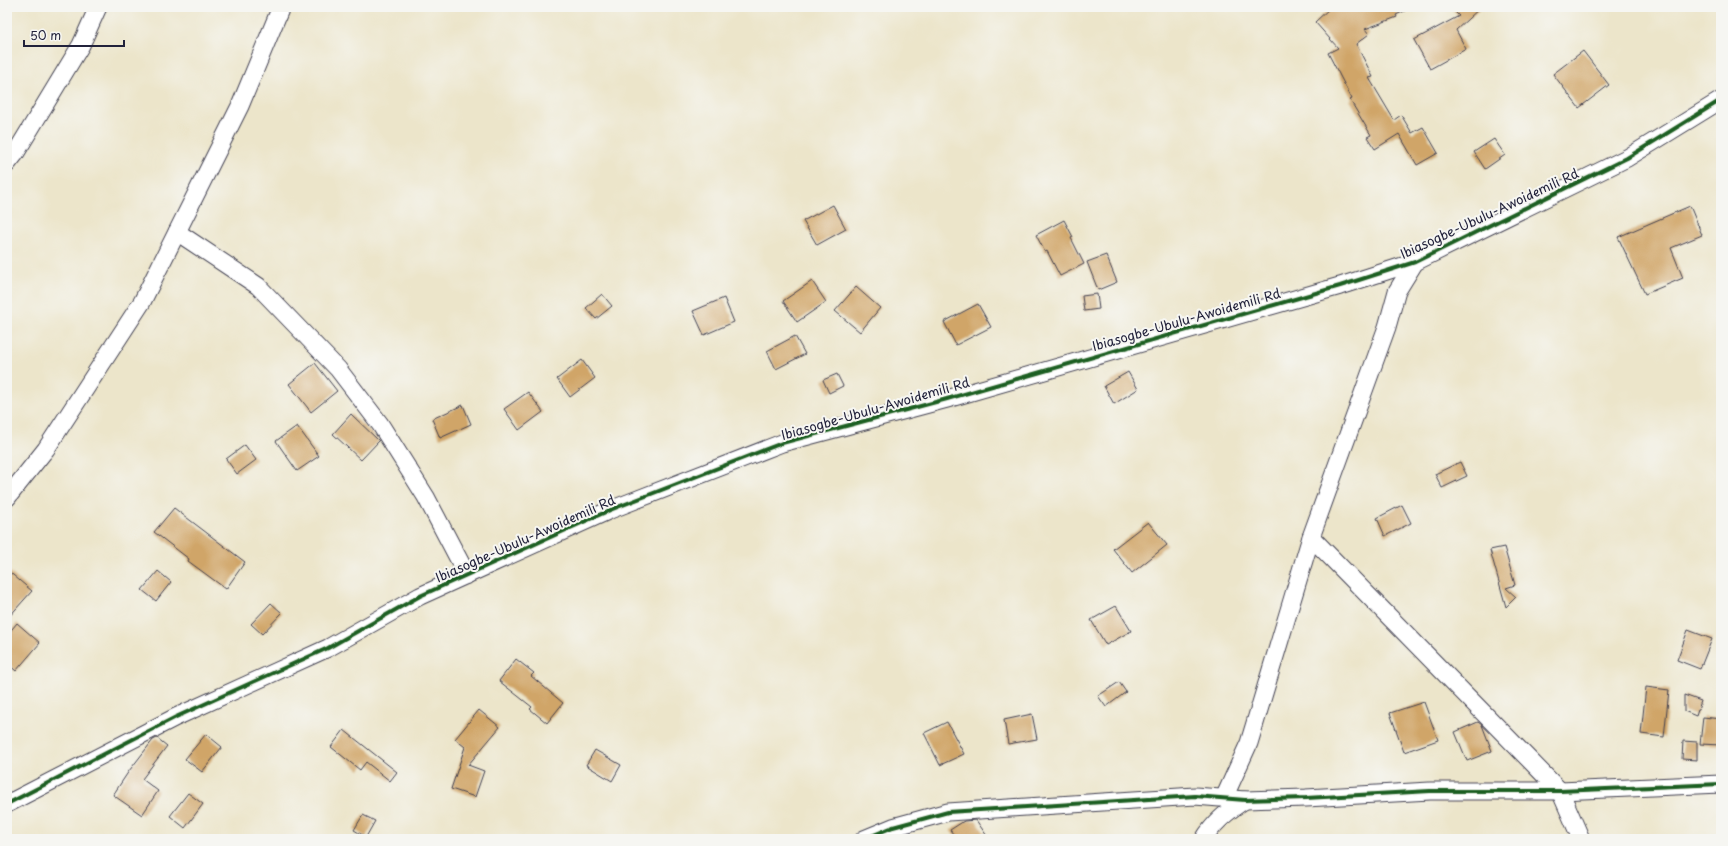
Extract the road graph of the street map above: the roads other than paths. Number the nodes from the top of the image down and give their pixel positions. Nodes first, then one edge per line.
1 (98, 7) edge
2 (281, 7) edge
3 (1719, 106) edge
4 (7, 164) edge
5 (177, 232) junction
6 (1415, 262) junction
7 (7, 498) edge
8 (1312, 537) junction
9 (467, 575) junction
10 (1721, 784) edge
11 (1560, 791) junction
12 (1224, 798) junction
13 (1245, 800) junction
14 (7, 804) edge
15 (864, 839) edge
16 (1204, 839) edge
17 (1581, 839) edge

1 - 4 street
2 - 5 street
3 - 6 street, Ibiasogbe-Ubulu-Awoidemili Rd
5 - 7 street
5 - 9 street
6 - 8 street
6 - 9 street, Ibiasogbe-Ubulu-Awoidemili Rd
8 - 11 street
8 - 12 street
9 - 14 street, Ibiasogbe-Ubulu-Awoidemili Rd
10 - 11 street
11 - 13 street
11 - 17 street
12 - 13 street
12 - 15 street
13 - 16 street

